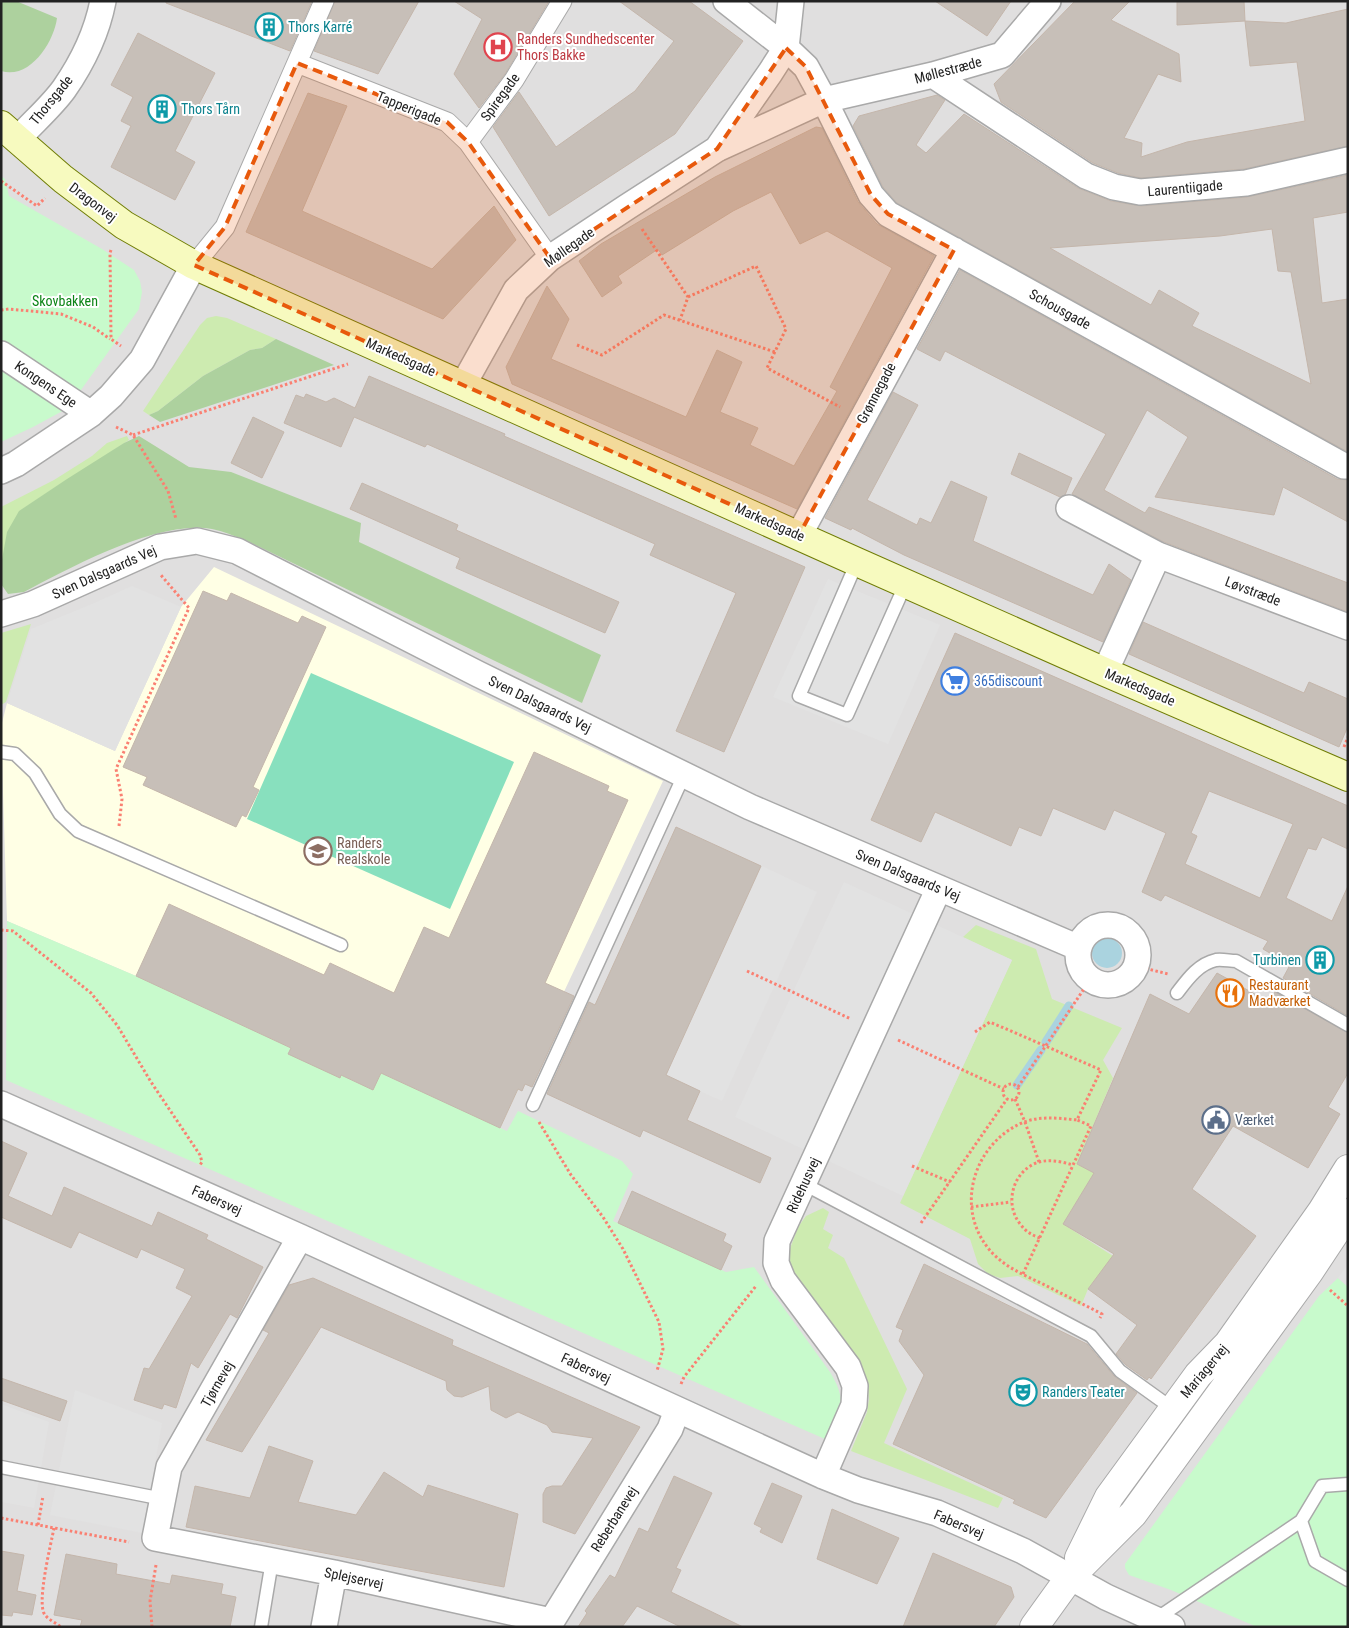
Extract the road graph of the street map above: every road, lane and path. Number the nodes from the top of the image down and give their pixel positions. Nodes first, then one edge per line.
1 (103, 1) edge
2 (324, 1) edge
3 (562, 1) edge
4 (726, 1) edge
5 (791, 1) edge
6 (1048, 1) edge
7 (786, 48) junction
8 (297, 63) junction
9 (933, 75) junction
10 (824, 100) junction
11 (9, 133) edge
12 (468, 142) junction
13 (717, 149) junction
14 (1348, 160) edge
15 (63, 179) junction
16 (1, 181) edge
17 (627, 208) junction
18 (124, 225) junction
19 (954, 250) junction
20 (550, 258) junction
21 (194, 265) junction
22 (688, 297) junction
23 (1, 310) edge
24 (680, 320) junction
25 (111, 339) junction
26 (367, 342) junction
27 (577, 345) dead end
28 (775, 352) junction
29 (1, 354) edge
30 (142, 360) junction
31 (463, 386) junction
32 (91, 414) junction
33 (862, 419) junction
34 (1348, 466) edge
35 (1, 471) edge
36 (168, 491) dead end
37 (1069, 508) dead end
38 (799, 535) junction
39 (1158, 555) junction
40 (857, 562) junction
41 (156, 570) dead end
42 (906, 583) junction
43 (1, 614) edge
44 (1348, 627) edge
45 (1105, 672) junction
46 (1, 752) edge
47 (684, 775) junction
48 (1348, 777) edge
49 (117, 848) junction
50 (939, 888) junction
51 (1, 930) edge
52 (341, 945) dead end
53 (1079, 948) junction
54 (1136, 966) junction
55 (747, 971) dead end
56 (1188, 978) junction
57 (1090, 980) junction
58 (788, 990) dead end
59 (1178, 993) dead end
60 (1348, 1026) edge
61 (975, 1032) dead end
62 (1046, 1047) junction
63 (1018, 1088) junction
64 (1007, 1099) junction
65 (1014, 1099) junction
66 (1, 1104) edge
67 (533, 1105) joint
68 (1077, 1120) junction
69 (1025, 1122) junction
70 (1039, 1162) junction
71 (1074, 1165) junction
72 (912, 1166) dead end
73 (1348, 1169) edge
74 (950, 1182) junction
75 (804, 1184) junction
76 (191, 1188) junction
77 (1011, 1202) junction
78 (971, 1207) junction
79 (1340, 1219) edge
80 (300, 1237) junction
81 (1040, 1238) junction
82 (909, 1240) junction
83 (779, 1269) junction
84 (1023, 1274) junction
85 (1091, 1336) junction
86 (665, 1405) junction
87 (1173, 1409) junction
88 (1, 1467) edge
89 (46, 1476) junction
90 (823, 1476) junction
91 (1348, 1484) edge
92 (163, 1499) junction
93 (1, 1518) edge
94 (1301, 1521) junction
95 (38, 1525) junction
96 (54, 1528) junction
97 (158, 1542) junction
98 (272, 1561) junction
99 (334, 1573) junction
100 (1070, 1578) junction
101 (1348, 1580) edge
102 (1164, 1623) edge
103 (550, 1624) edge
104 (61, 1627) edge
105 (152, 1627) edge
106 (261, 1627) edge
107 (324, 1627) edge
108 (1034, 1627) edge

1 - 11 street, Thorsgade
2 - 8 street
3 - 12 street, Spiregade
4 - 7 street, Schousgade
5 - 7 street
6 - 9 street, Møllestræde
7 - 10 street, Schousgade
7 - 13 street, Møllegade
8 - 12 street, Tapperigade
8 - 21 street
9 - 10 street, Møllestræde
9 - 14 street, Laurentiigade
10 - 13 street, Møllegade
10 - 19 street, Schousgade
11 - 15 main road, Dragonvej
12 - 20 street, Tapperigade
13 - 17 street, Møllegade
15 - 16 path
15 - 18 main road, Dragonvej
17 - 20 street, Møllegade
17 - 22 path
18 - 21 main road, Dragonvej
18 - 25 path
19 - 33 street, Grønnegade
19 - 34 street, Schousgade
20 - 31 street, Møllegade
21 - 26 main road, Markedsgade
21 - 30 street
22 - 24 path
22 - 28 path
23 - 25 path
24 - 27 path
24 - 28 path
25 - 30 path
26 - 31 main road, Markedsgade
26 - 36 path
28 - 33 path
29 - 32 street, Kongens Ege
30 - 32 street
31 - 38 main road, Markedsgade
32 - 35 street
33 - 38 street, Grønnegade
37 - 39 street, Løvstræde
38 - 40 main road, Markedsgade
39 - 44 street, Løvstræde
39 - 45 street
40 - 42 main road, Markedsgade
40 - 42 lane
41 - 49 path
42 - 45 main road, Markedsgade
43 - 47 street, Sven Dalsgaards Vej
45 - 48 main road, Markedsgade
46 - 49 lane
47 - 50 street, Sven Dalsgaards Vej
47 - 67 lane
49 - 52 lane
50 - 53 street, Sven Dalsgaards Vej
50 - 75 street, Ridehusvej
51 - 76 path
53 - 54 street
53 - 57 street
54 - 56 path
54 - 57 street
55 - 58 path
56 - 59 lane
56 - 60 lane
57 - 62 path
61 - 62 path
62 - 63 path
62 - 68 path
63 - 64 path
63 - 65 path
64 - 65 path
64 - 74 path
65 - 69 path
66 - 76 street, Fabersvej
67 - 86 path
68 - 69 path
68 - 71 path
69 - 70 path
69 - 78 path
70 - 71 path
70 - 77 path
71 - 81 path
72 - 74 path
73 - 79 street, Mariagervej
74 - 82 path
75 - 82 lane
75 - 83 street, Ridehusvej
76 - 80 street, Fabersvej
77 - 78 path
77 - 81 path
78 - 84 path
79 - 87 street, Mariagervej
79 - 100 street, Mariagervej
80 - 86 street, Fabersvej
80 - 92 street, Tjørnevej
81 - 84 path
82 - 85 lane
83 - 86 path
83 - 90 street, Ridehusvej
84 - 85 path
85 - 87 lane
86 - 90 street, Fabersvej
86 - 103 street, Reberbanevej
87 - 100 street, Mariagervej
88 - 89 lane
89 - 92 lane
89 - 95 path
90 - 100 street, Fabersvej
91 - 94 lane
92 - 97 street, Tjørnevej
93 - 95 path
94 - 101 lane
94 - 102 lane
95 - 96 path
96 - 97 path
96 - 104 path
97 - 98 street, Splejservej
97 - 105 path
98 - 99 street, Splejservej
98 - 106 lane
99 - 103 street, Splejservej
99 - 107 street
100 - 102 street, Fabersvej
100 - 108 street, Mariagervej

